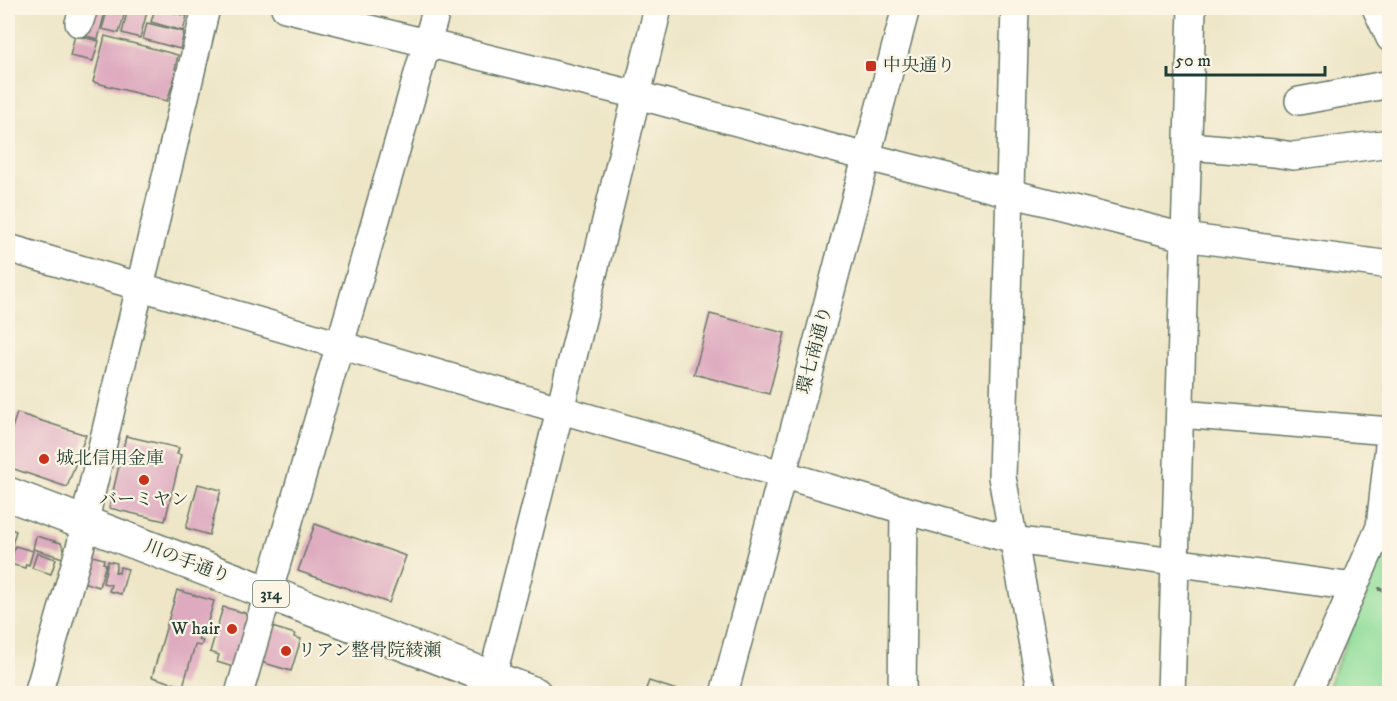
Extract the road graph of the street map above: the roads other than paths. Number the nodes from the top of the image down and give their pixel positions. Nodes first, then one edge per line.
1 (206, 8) edge
2 (285, 8) edge
3 (437, 8) edge
4 (658, 8) edge
5 (906, 8) edge
6 (1015, 8) edge
7 (1192, 8) edge
8 (1376, 8) edge
9 (1389, 38) edge
10 (426, 43) junction
11 (1389, 84) edge
12 (637, 95) junction
13 (1299, 101) dead end
14 (1389, 143) edge
15 (1188, 146) junction
16 (867, 156) junction
17 (1008, 193) junction
18 (1184, 237) junction
19 (8, 248) edge
20 (1389, 265) edge
21 (140, 287) junction
22 (339, 346) junction
23 (560, 410) junction
24 (1180, 414) junction
25 (1389, 431) edge
26 (1389, 436) edge
27 (782, 474) junction
28 (8, 494) edge
29 (904, 510) junction
30 (85, 524) junction
31 (1014, 540) junction
32 (1175, 563) junction
33 (1350, 587) junction
34 (268, 593) junction
35 (490, 685) edge
36 (38, 693) edge
37 (239, 693) edge
38 (536, 693) edge
39 (724, 693) edge
40 (902, 693) edge
41 (1042, 693) edge
42 (1171, 693) edge
43 (1307, 693) edge

1 - 21 street
2 - 10 street
3 - 10 street
4 - 12 street
5 - 16 street, 環七南通り
6 - 17 street
7 - 15 street
8 - 9 street
10 - 12 street
10 - 22 street
11 - 13 street
12 - 16 street
12 - 23 street
14 - 15 street
15 - 18 street
16 - 17 street
16 - 27 street, 環七南通り
17 - 18 street
17 - 31 street
18 - 20 street
18 - 24 street
19 - 21 street
21 - 22 street
21 - 30 street
22 - 23 street
22 - 34 street
23 - 27 street
23 - 35 street
24 - 25 street
24 - 32 street
26 - 33 street
27 - 29 street
27 - 39 street, 環七南通り
28 - 30 main road, 川の手通り / 314
29 - 31 street
29 - 40 street
30 - 34 main road, 川の手通り / 314
30 - 36 street
31 - 32 street
31 - 41 street
32 - 33 street
32 - 42 street
33 - 43 street
34 - 35 main road, 川の手通り / 314
34 - 37 street
35 - 38 main road, 川の手通り / 314

